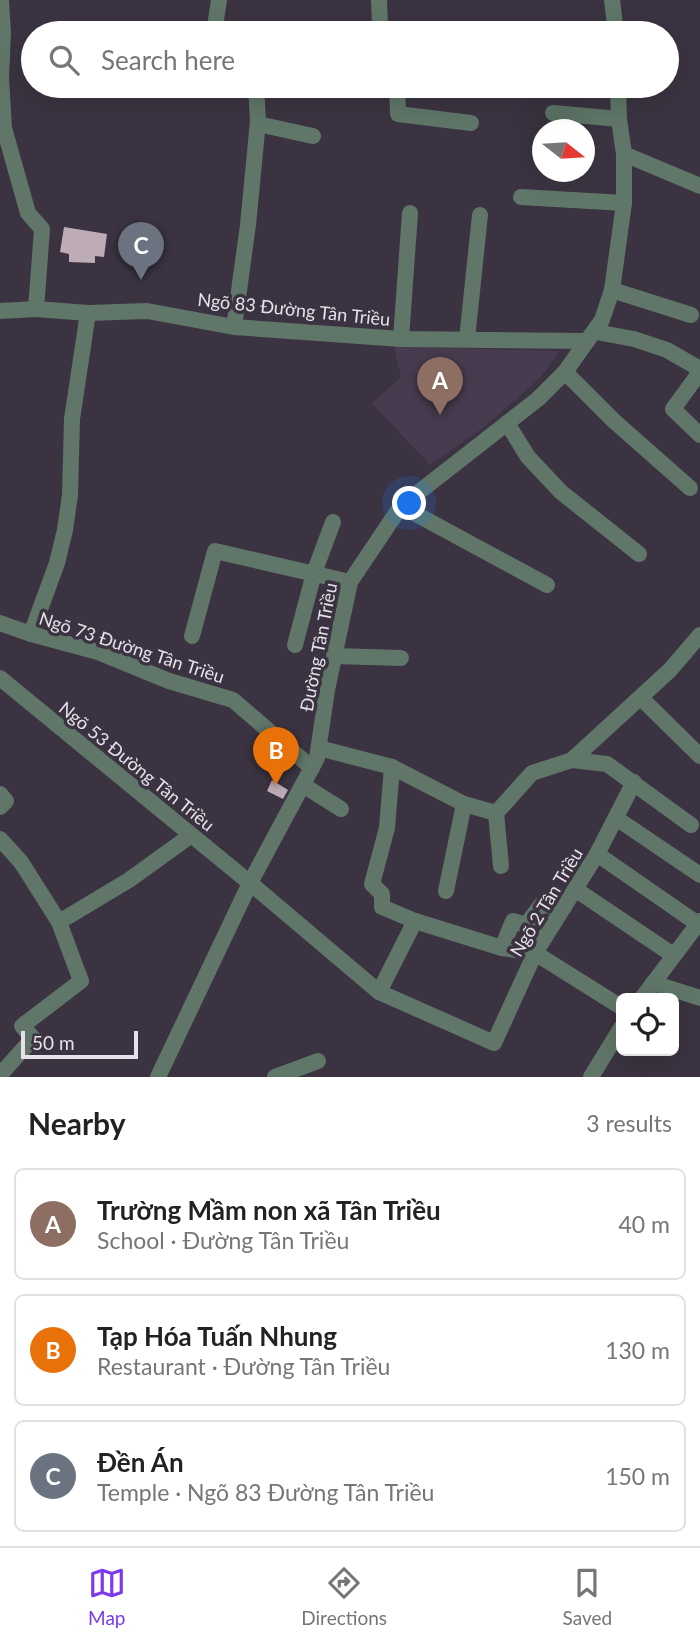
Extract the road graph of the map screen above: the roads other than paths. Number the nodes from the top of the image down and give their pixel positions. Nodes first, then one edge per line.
1 (1, 0) edge
2 (219, 0) edge
3 (379, 0) edge
4 (612, 0) edge
5 (216, 21) edge
6 (380, 21) edge
7 (615, 21) edge
8 (256, 98) edge
9 (397, 98) edge
10 (618, 98) edge
11 (552, 113) dead end
12 (619, 119) junction
13 (471, 123) dead end
14 (257, 124) junction
15 (313, 136) dead end
16 (624, 155) junction
17 (700, 186) edge
18 (521, 197) dead end
19 (624, 202) junction
20 (410, 213) dead end
21 (480, 215) dead end
22 (612, 290) junction
23 (36, 309) junction
24 (0, 312) edge
25 (88, 313) junction
26 (691, 314) dead end
27 (234, 327) junction
28 (590, 337) junction
29 (401, 339) junction
30 (467, 339) junction
31 (700, 371) edge
32 (565, 372) junction
33 (507, 423) junction
34 (700, 435) edge
35 (690, 488) dead end
36 (401, 506) junction
37 (333, 522) dead end
38 (639, 554) dead end
39 (314, 573) junction
40 (350, 582) junction
41 (547, 585) dead end
42 (0, 623) edge
43 (32, 634) junction
44 (700, 635) edge
45 (192, 636) dead end
46 (295, 645) dead end
47 (334, 656) junction
48 (401, 658) dead end
49 (0, 678) edge
50 (640, 698) junction
51 (319, 748) junction
52 (700, 756) edge
53 (572, 760) junction
54 (392, 767) junction
55 (312, 768) junction
56 (634, 782) junction
57 (303, 785) junction
58 (0, 793) edge
59 (464, 804) junction
60 (0, 807) edge
61 (341, 809) dead end
62 (496, 813) junction
63 (616, 818) junction
64 (691, 825) dead end
65 (190, 836) junction
66 (0, 839) edge
67 (597, 854) junction
68 (501, 866) dead end
69 (700, 875) edge
70 (250, 883) junction
71 (575, 890) junction
72 (446, 891) dead end
73 (564, 908) junction
74 (415, 921) junction
75 (59, 922) junction
76 (699, 922) edge
77 (502, 948) junction
78 (535, 953) junction
79 (673, 955) junction
80 (653, 984) junction
81 (379, 992) junction
82 (646, 993) edge
83 (700, 998) edge
84 (616, 1004) edge
85 (616, 1036) edge
86 (494, 1043) joint
87 (318, 1061) dead end
88 (0, 1075) edge
89 (158, 1077) edge
90 (275, 1077) edge
91 (592, 1077) edge

1 - 23 street
2 - 5 street
3 - 6 street
4 - 7 street
8 - 14 street
9 - 13 street
10 - 12 street, Đường Tân Triều
11 - 12 street
12 - 16 street, Đường Tân Triều
14 - 15 street
14 - 27 street
16 - 17 street
16 - 19 street, Đường Tân Triều
18 - 19 street
19 - 22 street, Đường Tân Triều
20 - 29 street
21 - 30 street
22 - 26 street
22 - 28 street, Đường Tân Triều
23 - 24 street, Ngõ 83 Đường Tân Triều
23 - 25 street, Ngõ 83 Đường Tân Triều
25 - 27 street, Ngõ 83 Đường Tân Triều
25 - 43 street
27 - 29 street, Ngõ 83 Đường Tân Triều
28 - 30 street, Ngõ 83 Đường Tân Triều
28 - 31 street, Ngõ 83 Đường Tân Triều
28 - 32 street, Đường Tân Triều
29 - 30 street, Ngõ 83 Đường Tân Triều
31 - 34 street
32 - 33 street, Đường Tân Triều
32 - 35 street
33 - 36 street, Đường Tân Triều
33 - 38 street
36 - 40 street, Đường Tân Triều
36 - 41 street
37 - 39 street
39 - 40 street
39 - 45 street
39 - 46 street
40 - 47 street, Đường Tân Triều
42 - 43 street, Ngõ 73 Đường Tân Triều
43 - 55 street, Ngõ 73 Đường Tân Triều
44 - 50 street
47 - 48 street
47 - 51 street, Đường Tân Triều
49 - 65 street, Ngõ 53 Đường Tân Triều
50 - 52 street
50 - 53 street
51 - 54 street
51 - 55 street, Đường Tân Triều
53 - 56 street
53 - 62 street
54 - 59 street
54 - 74 street
55 - 57 street, Đường Tân Triều
56 - 63 street, Ngõ 2 Tân Triều
56 - 64 street
57 - 61 street
57 - 70 street, Đường Tân Triều
58 - 60 street
59 - 62 street
59 - 72 street
62 - 68 street
63 - 67 street, Ngõ 2 Tân Triều
63 - 69 street
65 - 70 street, Ngõ 53 Đường Tân Triều
65 - 75 street
66 - 75 street
67 - 71 street, Ngõ 2 Tân Triều
67 - 76 street
70 - 81 street, Ngõ 53 Đường Tân Triều
70 - 89 street, Đường Tân Triều
71 - 73 street, Ngõ 2 Tân Triều
71 - 79 street
73 - 77 street
73 - 78 street, Ngõ 2 Tân Triều
74 - 77 street
74 - 81 street
75 - 88 street
76 - 79 street
77 - 78 street
78 - 84 street
78 - 86 street, Ngõ 2 Tân Triều
79 - 80 street
80 - 82 street
80 - 83 street
81 - 86 street, Ngõ 53 Đường Tân Triều
85 - 91 street
87 - 90 street

